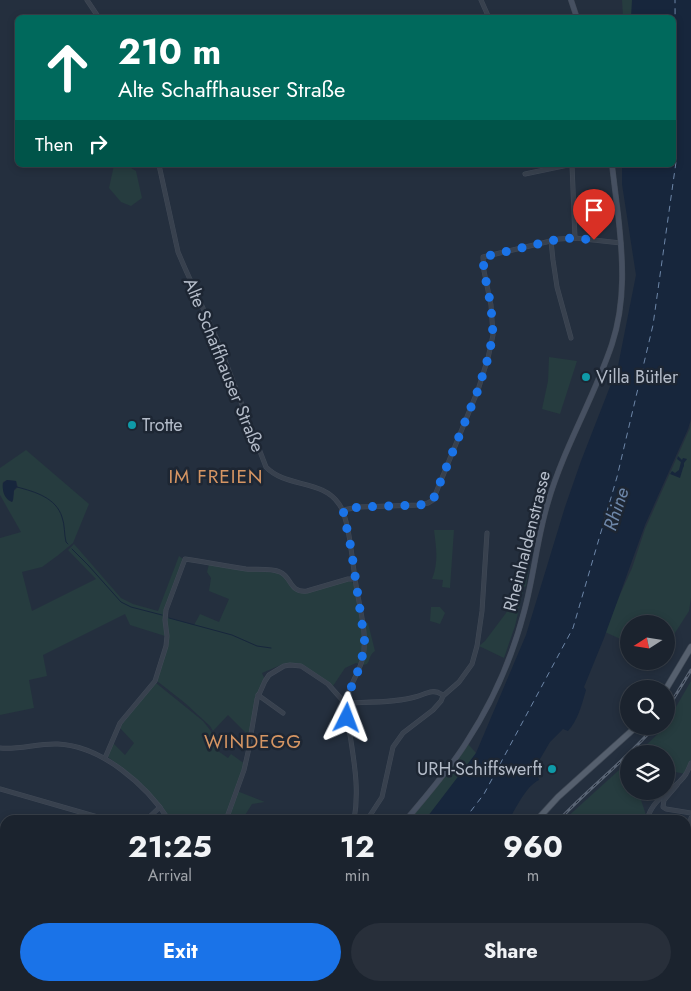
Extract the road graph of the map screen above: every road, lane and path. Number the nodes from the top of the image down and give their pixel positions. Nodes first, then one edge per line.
1 (87, 0) edge
2 (481, 0) edge
3 (571, 0) edge
4 (97, 15) edge
5 (488, 15) edge
6 (576, 15) edge
7 (159, 167) edge
8 (560, 167) edge
9 (570, 167) edge
10 (612, 167) edge
11 (525, 174) dead end
12 (575, 238) junction
13 (551, 241) junction
14 (622, 245) junction
15 (571, 338) dead end
16 (343, 510) junction
17 (487, 533) dead end
18 (355, 579) junction
19 (691, 647) edge
20 (671, 680) edge
21 (258, 696) junction
22 (443, 696) junction
23 (346, 703) junction
24 (283, 713) dead end
25 (627, 735) edge
26 (0, 748) edge
27 (105, 758) junction
28 (691, 763) edge
29 (677, 783) junction
30 (0, 789) edge
31 (160, 807) junction
32 (691, 814) edge
33 (91, 815) edge
34 (151, 815) edge
35 (166, 815) edge
36 (228, 815) edge
37 (355, 815) edge
38 (370, 815) edge
39 (410, 815) edge
40 (542, 815) edge
41 (649, 815) edge

1 - 4 street
2 - 5 street
3 - 6 main road
7 - 16 street, Alte Schaffhauser Straße
8 - 11 street
9 - 12 street
10 - 14 main road, Rheinhaldenstrasse
12 - 13 street
12 - 14 street
13 - 15 street
13 - 16 street
14 - 39 main road, Rheinhaldenstrasse
16 - 18 street
17 - 22 street
18 - 23 street
18 - 27 street
19 - 20 main road
21 - 23 street
21 - 24 street
21 - 36 street
22 - 23 street
22 - 38 street
23 - 37 street
25 - 40 main road
26 - 27 street
27 - 31 street
28 - 29 street
29 - 32 street
29 - 41 street
30 - 33 street
31 - 34 street
31 - 35 street

